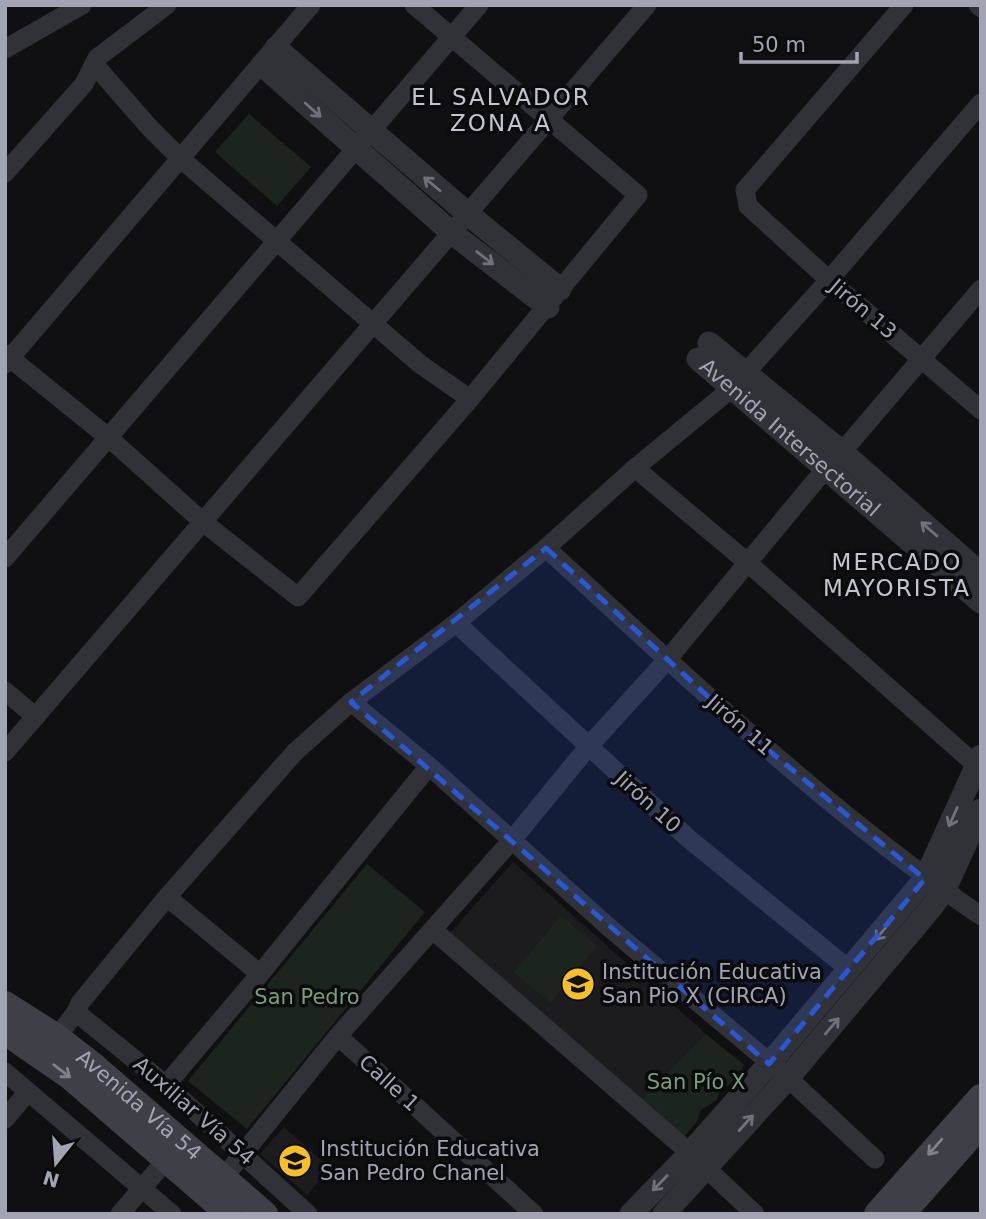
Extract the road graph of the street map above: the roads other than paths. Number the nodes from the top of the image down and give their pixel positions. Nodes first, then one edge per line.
1 (82, 5) edge
2 (167, 5) edge
3 (311, 5) edge
4 (414, 5) edge
5 (479, 5) edge
6 (647, 5) edge
7 (905, 5) edge
8 (451, 37) junction
9 (5, 49) edge
10 (269, 56) junction
11 (94, 64) junction
12 (981, 103) edge
13 (548, 120) junction
14 (364, 140) junction
15 (180, 158) junction
16 (5, 173) edge
17 (468, 215) junction
18 (453, 233) junction
19 (277, 240) junction
20 (829, 280) junction
21 (981, 289) edge
22 (554, 298) junction
23 (374, 324) junction
24 (704, 351) dead end
25 (921, 358) junction
26 (7, 359) edge
27 (738, 381) junction
28 (470, 399) junction
29 (981, 410) edge
30 (107, 437) junction
31 (834, 460) junction
32 (635, 468) junction
33 (203, 522) junction
34 (546, 548) junction
35 (5, 558) edge
36 (748, 563) junction
37 (981, 574) edge
38 (981, 603) edge
39 (456, 623) junction
40 (667, 660) junction
41 (5, 691) edge
42 (351, 702) junction
43 (36, 717) junction
44 (588, 747) junction
45 (5, 752) edge
46 (979, 760) edge
47 (429, 766) junction
48 (981, 810) edge
49 (512, 840) junction
50 (934, 885) junction
51 (167, 897) junction
52 (981, 916) edge
53 (433, 930) junction
54 (260, 974) junction
55 (858, 977) junction
56 (5, 1004) edge
57 (76, 1012) junction
58 (5, 1032) edge
59 (338, 1036) junction
60 (57, 1037) junction
61 (769, 1064) junction
62 (5, 1072) edge
63 (788, 1078) junction
64 (166, 1085) junction
65 (27, 1093) junction
66 (981, 1097) edge
67 (5, 1119) edge
68 (981, 1129) edge
69 (243, 1152) junction
70 (167, 1159) junction
71 (875, 1159) dead end
72 (698, 1161) junction
73 (224, 1177) junction
74 (142, 1187) junction
75 (120, 1214) edge
76 (172, 1214) edge
77 (229, 1214) edge
78 (265, 1214) edge
79 (308, 1214) edge
80 (534, 1214) edge
81 (631, 1214) edge
82 (664, 1214) edge
83 (755, 1214) edge
84 (877, 1214) edge
85 (902, 1214) edge

1 - 9 street
2 - 11 street
3 - 10 street
4 - 8 street
5 - 8 street
6 - 13 street
7 - 20 street, Jirón 13
8 - 13 street
8 - 14 street
10 - 14 street
10 - 15 street
11 - 15 street
11 - 16 street
12 - 20 street
13 - 17 street
13 - 22 street
17 -> 14 street
14 - 18 street
14 - 19 street
15 - 19 street
15 - 26 street
17 - 18 street
17 - 22 street
18 -> 22 street
18 - 23 street
19 - 23 street
19 - 30 street
20 - 25 street, Jirón 13
20 - 27 street
21 - 25 street
22 - 28 street
23 - 28 street
23 - 33 street
24 - 27 street, Avenida Intersectorial
25 - 29 street, Jirón 13
25 - 31 street
26 - 30 street
27 - 31 street, Avenida Intersectorial
27 - 32 street
28 - 33 street
30 - 33 street
30 - 35 street
31 - 36 street
37 -> 31 street, Avenida Intersectorial
31 - 38 street, Avenida Intersectorial
32 - 34 street
32 - 36 street
33 - 43 street
34 - 39 street
34 - 40 street, Jirón 11
36 - 40 street
36 - 46 street
39 - 42 street
39 - 44 street, Jirón 10
40 - 44 street
40 - 50 street, Jirón 11
41 - 43 street
42 - 47 street
42 - 51 street
43 - 45 street
44 - 49 street
44 - 55 street, Jirón 10
46 -> 50 street
47 - 49 street
47 - 54 street
48 - 50 street
49 - 53 street
49 - 61 street
50 - 52 street, Jirón 11
50 - 55 street
51 - 54 street
51 - 57 street
53 - 59 street
53 - 72 street
54 - 64 street
55 - 61 street
63 -> 55 street
56 - 60 main road, Avenida Vía 54
57 - 60 street
57 - 64 street, Auxiliar Vía 54
58 -> 70 main road
59 - 69 street
59 - 80 street, Calle 1
60 - 73 main road, Avenida Vía 54
61 - 63 street
61 - 72 street
62 - 65 street
63 - 71 street
72 -> 63 street
64 - 69 street, Auxiliar Vía 54
65 - 67 street
65 - 74 street
66 -> 84 main road
68 - 85 main road
69 - 73 street
69 - 79 street, Auxiliar Vía 54
70 - 74 street
70 - 77 main road
72 -> 81 street
72 - 82 street
72 - 83 street
73 - 78 main road, Avenida Vía 54
74 - 75 street
74 - 76 street

